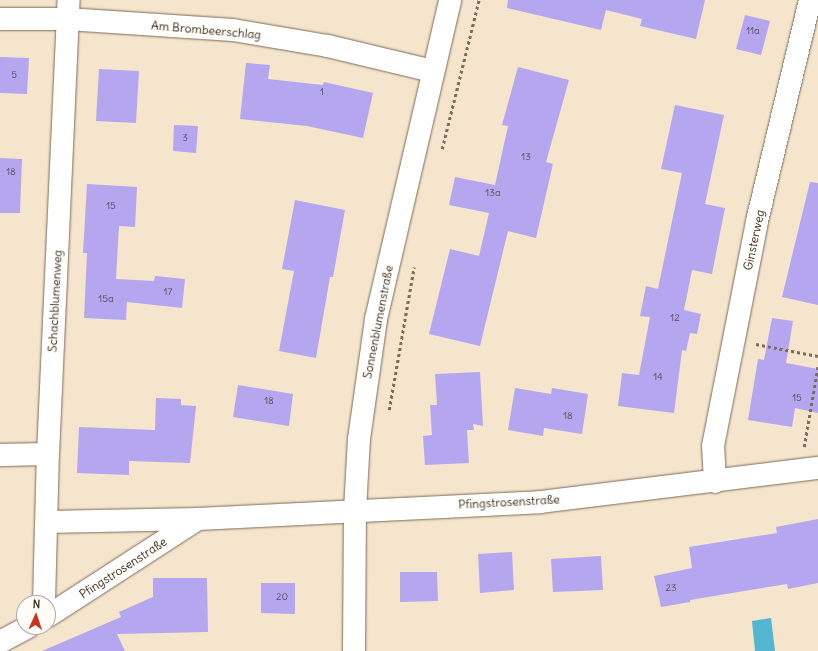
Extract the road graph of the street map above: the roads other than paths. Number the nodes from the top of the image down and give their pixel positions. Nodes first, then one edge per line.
1 (450, 0) edge
2 (810, 0) edge
3 (68, 10) edge
4 (0, 19) edge
5 (432, 71) junction
6 (48, 454) junction
7 (0, 455) edge
8 (809, 469) edge
9 (714, 482) junction
10 (355, 510) junction
11 (198, 520) junction
12 (47, 522) junction
13 (44, 595) edge
14 (56, 611) edge
15 (16, 633) edge
16 (0, 642) edge
17 (354, 651) edge

1 - 5 street, Sonnenblumenstraße
2 - 9 street, Ginsterweg
3 - 4 street, Am Brombeerschlag
3 - 5 street, Am Brombeerschlag
3 - 6 street, Schachblumenweg
5 - 10 street, Sonnenblumenstraße
6 - 7 street
6 - 12 street, Schachblumenweg
8 - 9 street, Pfingstrosenstraße
9 - 10 street, Pfingstrosenstraße
10 - 11 street, Pfingstrosenstraße
10 - 17 street, Sonnenblumenstraße
11 - 12 street, Pfingstrosenstraße
11 - 14 street, Pfingstrosenstraße
12 - 13 street, Schachblumenweg
15 - 16 street

